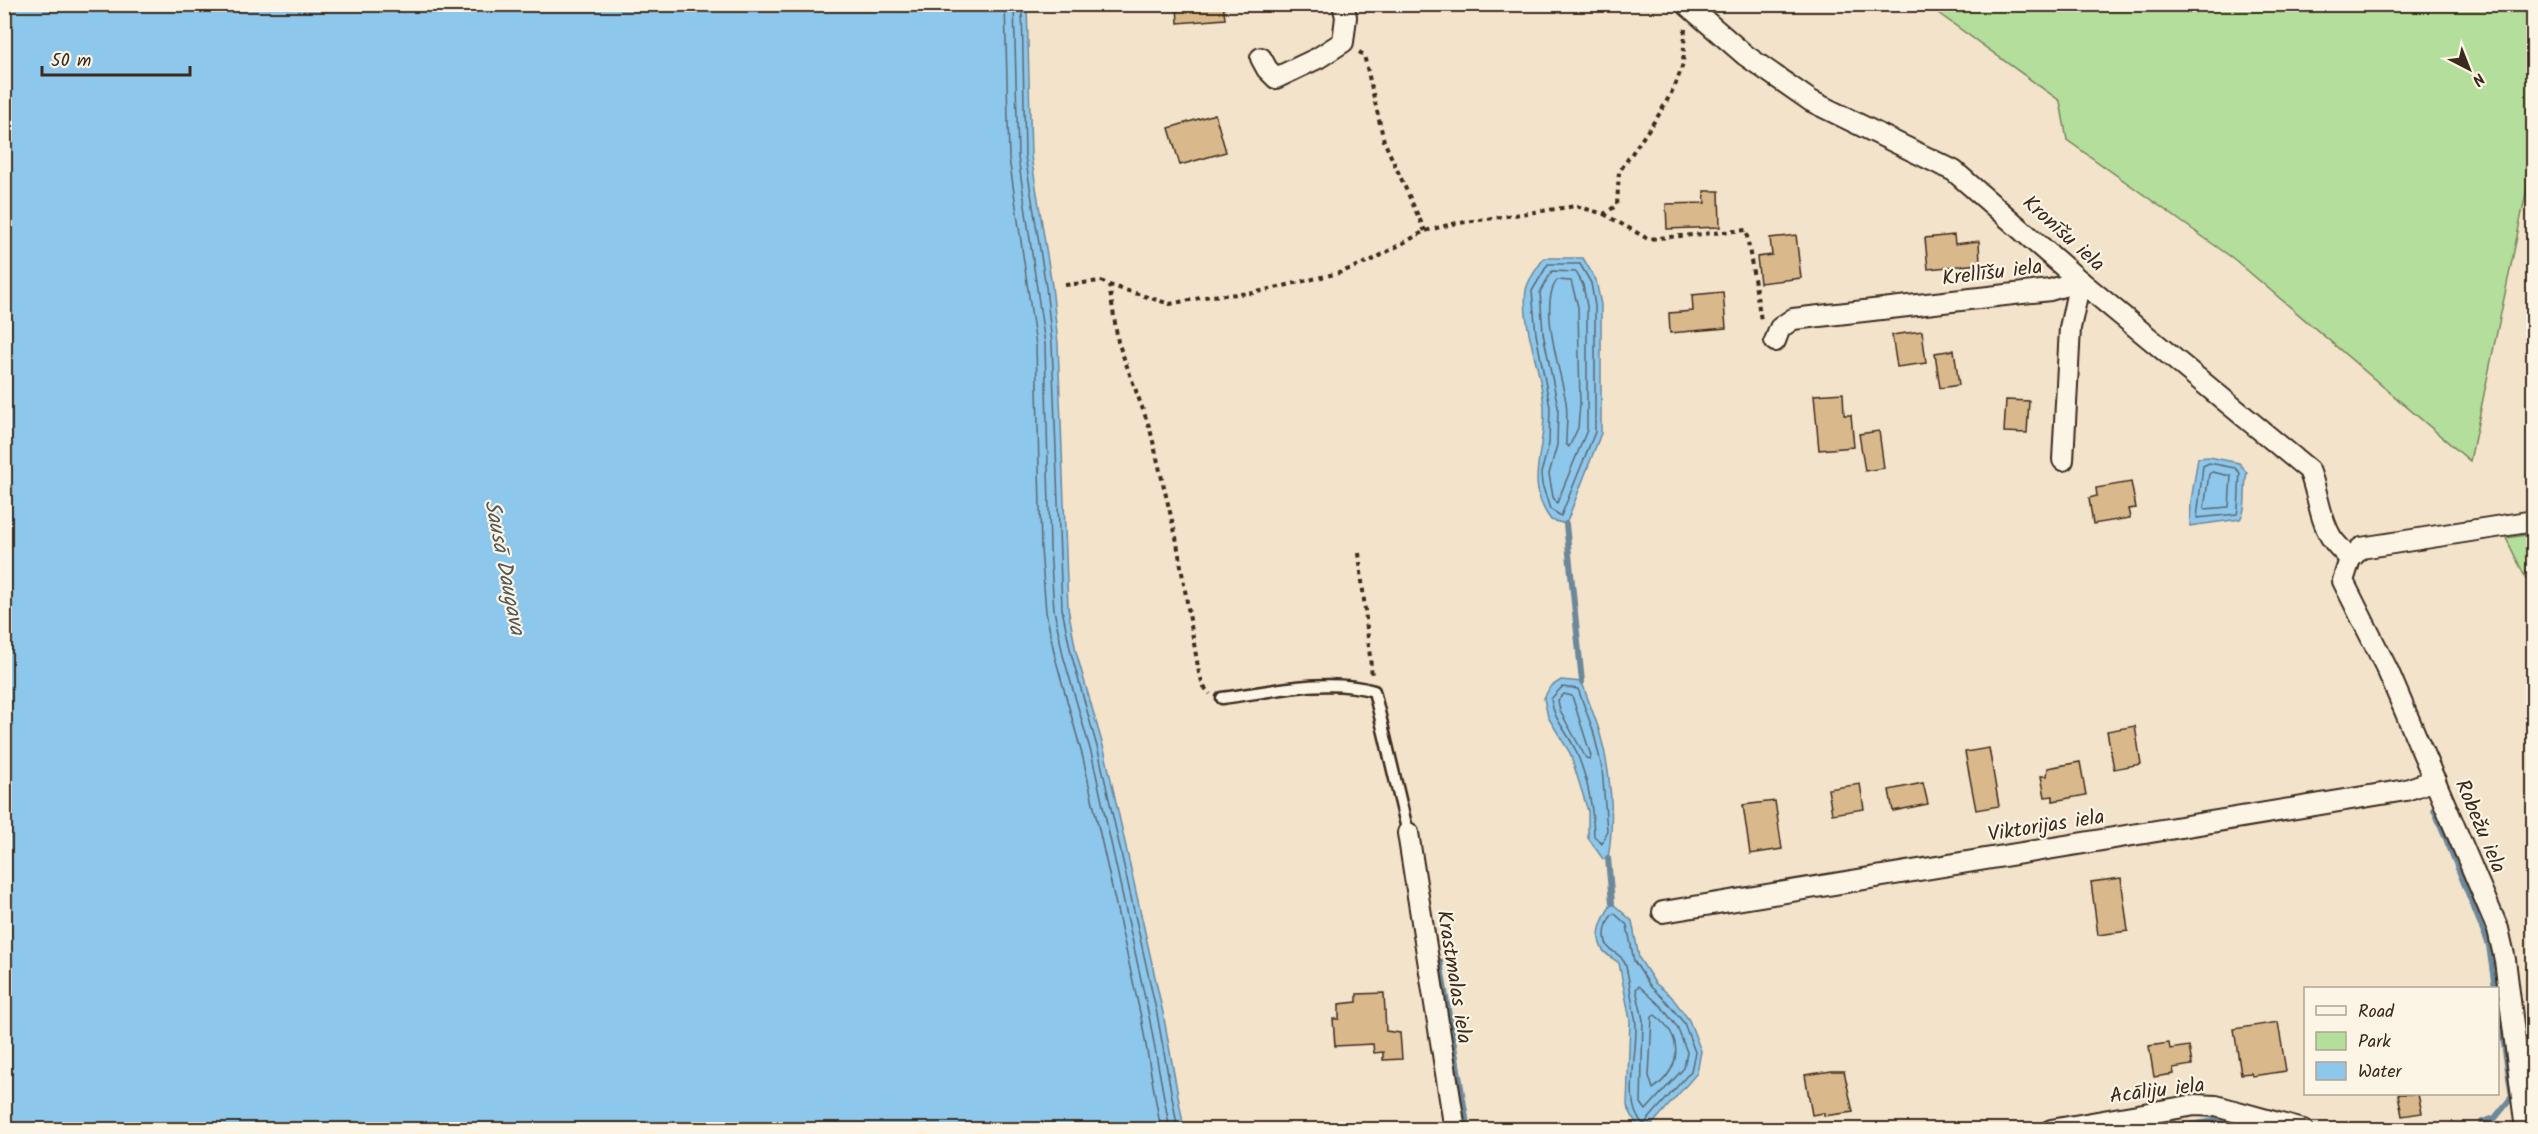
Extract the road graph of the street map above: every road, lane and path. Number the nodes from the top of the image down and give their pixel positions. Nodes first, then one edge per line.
1 (1343, 4) edge
2 (1686, 5) edge
3 (1343, 42) junction
4 (1261, 58) dead end
5 (1605, 214) junction
6 (1425, 231) junction
7 (2080, 281) junction
8 (1065, 285) dead end
9 (1108, 285) junction
10 (1761, 320) dead end
11 (1775, 340) dead end
12 (2063, 460) dead end
13 (2534, 520) edge
14 (1359, 553) dead end
15 (2350, 559) junction
16 (1374, 691) junction
17 (1222, 698) joint
18 (2435, 780) junction
19 (1408, 833) joint
20 (1663, 912) dead end
21 (1455, 1130) edge
22 (2051, 1130) edge
23 (2303, 1130) edge
24 (2526, 1130) edge

1 - 3 street
2 - 5 path
2 - 7 street, Kronīšu iela
3 - 4 street
3 - 6 path
5 - 6 path
5 - 10 path
6 - 9 path
7 - 11 street, Krellīšu iela
7 - 12 street
7 - 15 street, Kronīšu iela
8 - 9 path
9 - 17 path
13 - 15 street
14 - 16 path
15 - 18 street, Robežu iela
16 - 17 lane
16 - 19 lane
18 - 20 street, Viktorijas iela
18 - 24 street, Robežu iela
19 - 21 street, Krastmalas iela
22 - 23 street, Acāliju iela

